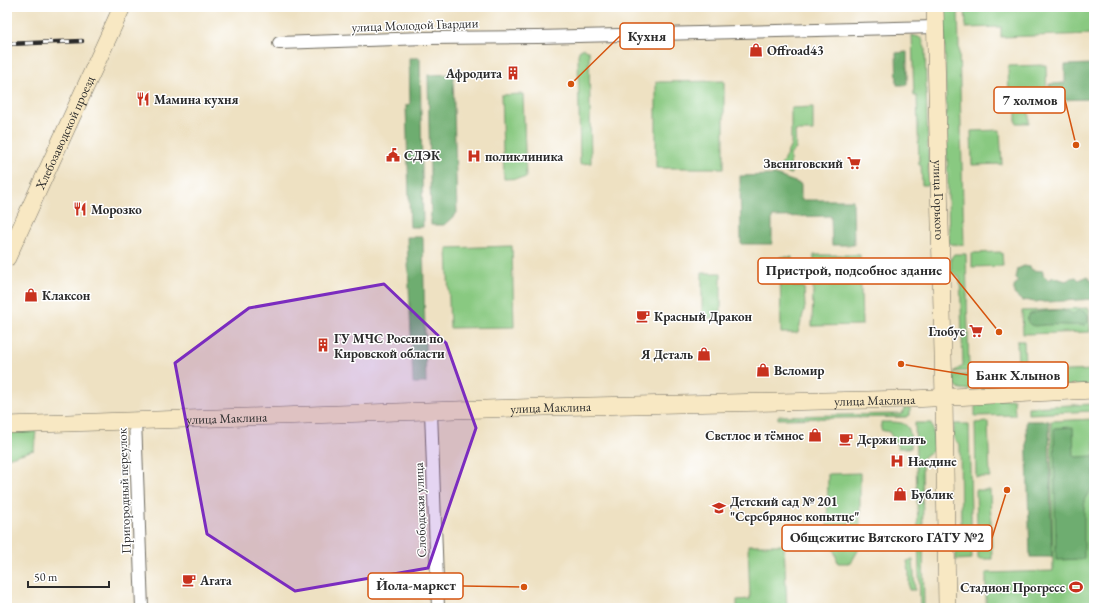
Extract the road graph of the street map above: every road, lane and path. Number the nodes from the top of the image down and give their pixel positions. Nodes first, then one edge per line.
1 (122, 7) edge
2 (934, 7) edge
3 (935, 27) junction
4 (279, 43) dead end
5 (7, 258) edge
6 (1094, 390) edge
7 (944, 397) junction
8 (431, 411) junction
9 (135, 420) junction
10 (7, 425) edge
11 (142, 608) edge
12 (438, 608) edge
13 (947, 608) edge

1 - 5 street, Хлебозаводской проезд
2 - 3 street, улица Горького
3 - 4 street, улица Молодой Гвардии
3 - 7 street, улица Горького
6 - 7 street, улица Маклина
7 - 8 street, улица Маклина
7 - 13 street, улица Горького
8 - 9 street, улица Маклина
8 - 12 street, Слободская улица
9 - 10 street, улица Маклина
9 - 11 street, Пригородный переулок

